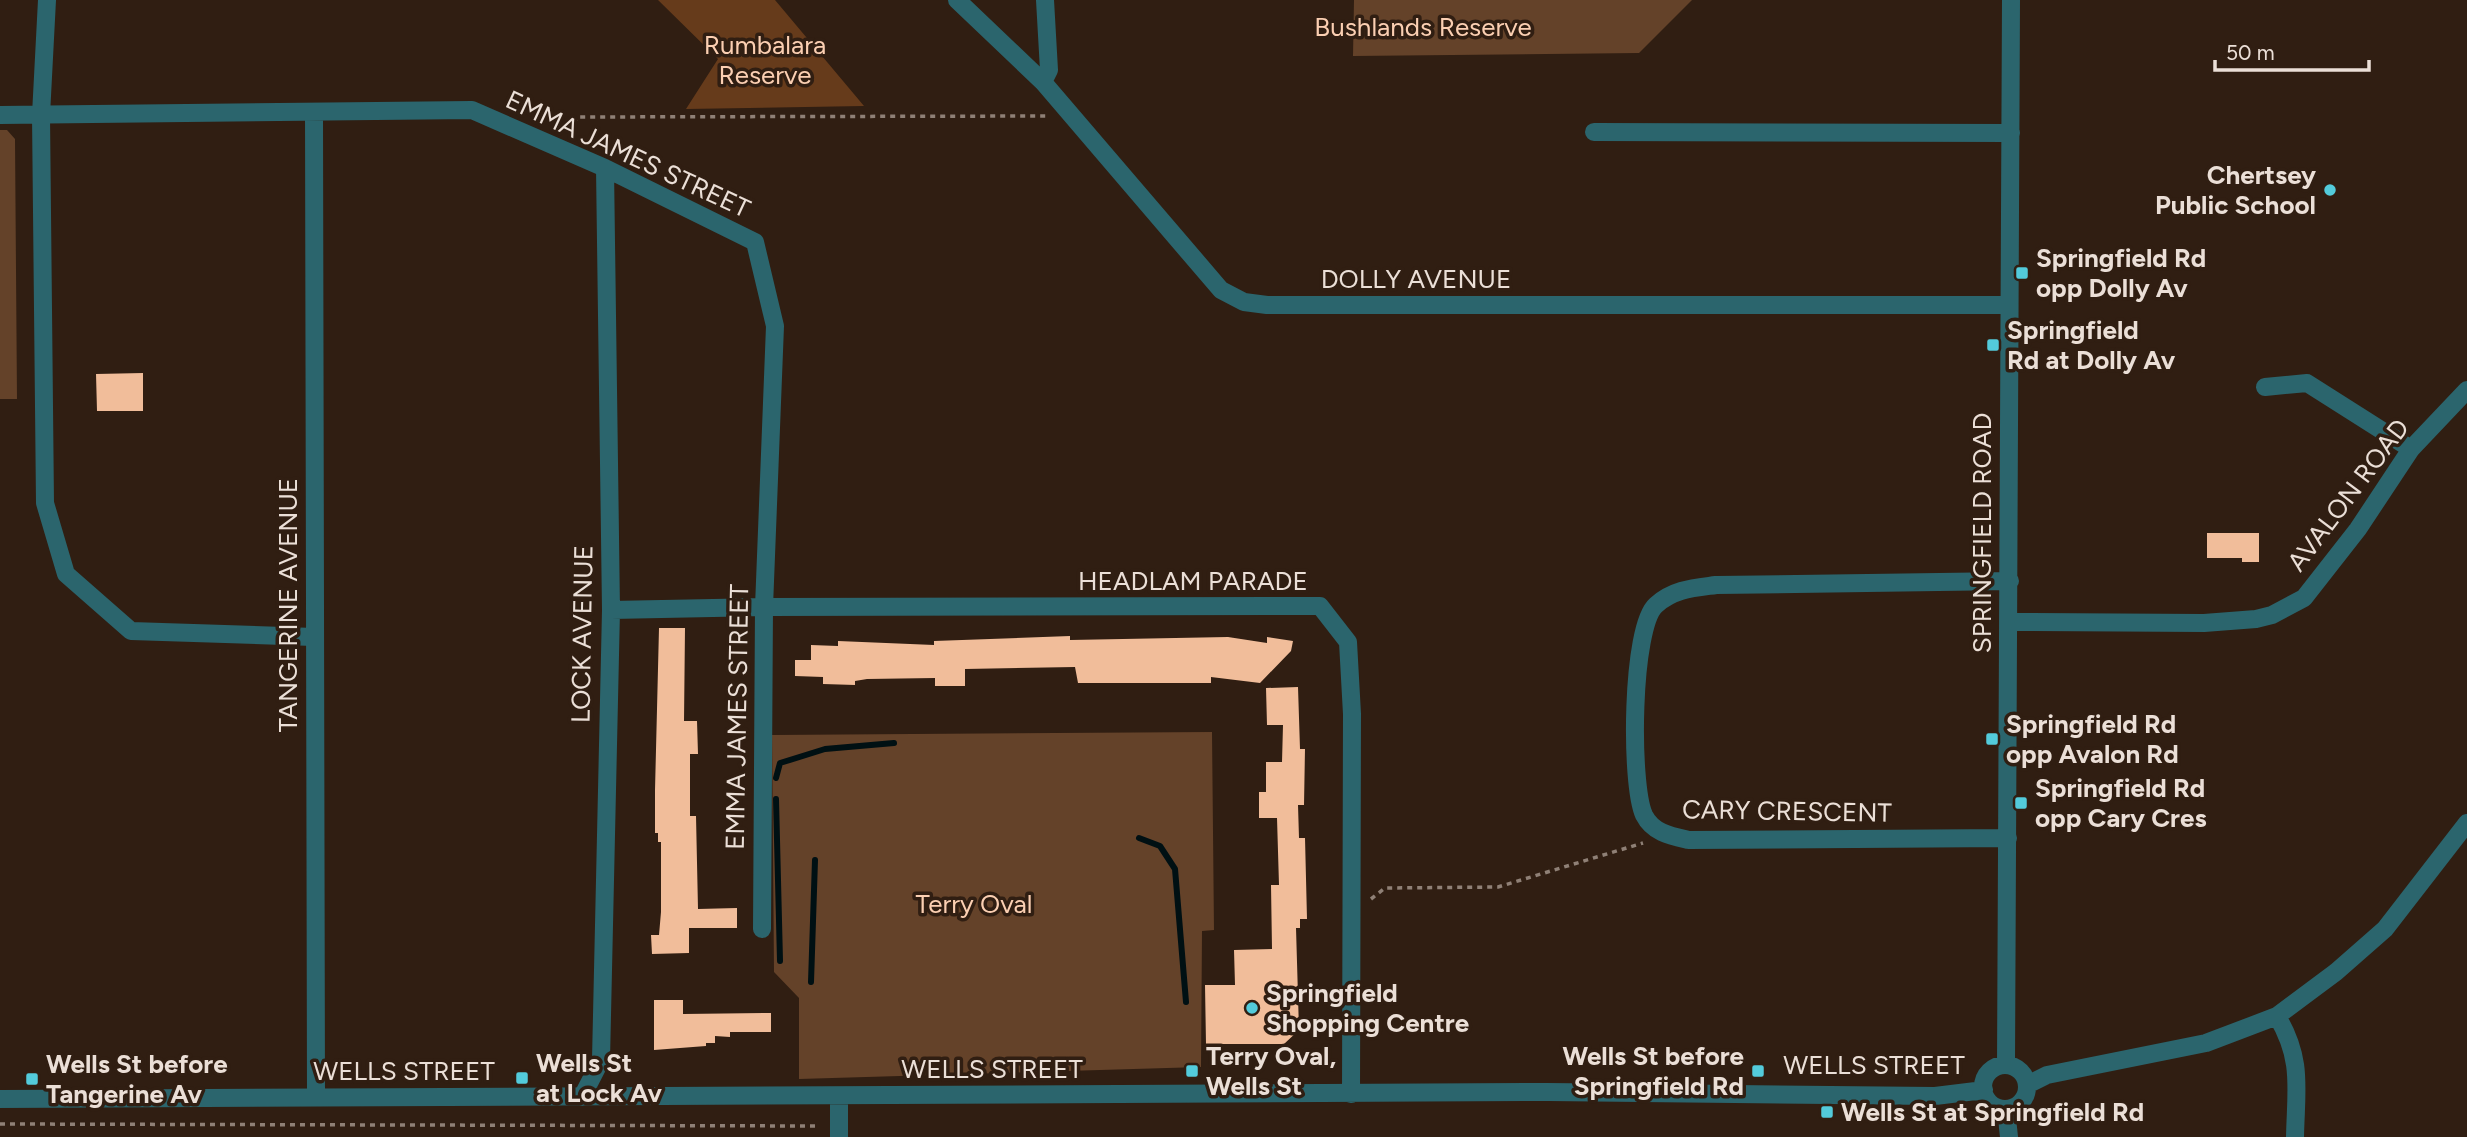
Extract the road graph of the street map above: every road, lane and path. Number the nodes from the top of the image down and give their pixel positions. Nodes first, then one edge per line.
1 (47, 0) edge
2 (957, 0) edge
3 (1045, 0) edge
4 (2011, 0) edge
5 (1043, 82) junction
6 (314, 112) junction
7 (1070, 113) junction
8 (0, 115) edge
9 (41, 115) junction
10 (1594, 132) dead end
11 (2011, 133) junction
12 (555, 146) junction
13 (605, 168) junction
14 (2007, 305) junction
15 (2265, 387) dead end
16 (2467, 390) edge
17 (2411, 449) junction
18 (2010, 581) junction
19 (764, 607) junction
20 (611, 610) junction
21 (2010, 622) junction
22 (314, 637) junction
23 (2467, 823) edge
24 (1668, 836) junction
25 (2008, 838) junction
26 (1350, 916) junction
27 (762, 929) dead end
28 (2277, 1016) junction
29 (2006, 1065) junction
30 (2027, 1085) junction
31 (1984, 1090) junction
32 (1351, 1094) junction
33 (839, 1096) junction
34 (316, 1097) junction
35 (582, 1097) junction
36 (0, 1099) edge
37 (2006, 1109) junction
38 (0, 1124) edge
39 (823, 1126) dead end
40 (839, 1137) edge
41 (2009, 1137) edge
42 (2295, 1137) edge

1 - 9 street
2 - 5 street, DOLLY AVENUE
3 - 5 street
4 - 11 street, SPRINGFIELD ROAD
5 - 7 street, DOLLY AVENUE
6 - 9 street, EMMA JAMES STREET
6 - 12 street, EMMA JAMES STREET
6 - 22 street, TANGERINE AVENUE
7 - 12 path
7 - 14 street, DOLLY AVENUE
8 - 9 street, EMMA JAMES STREET
9 - 22 street
10 - 11 street
11 - 14 street, SPRINGFIELD ROAD
12 - 13 street, EMMA JAMES STREET
13 - 19 street, EMMA JAMES STREET
13 - 20 street, LOCK AVENUE
14 - 18 street, SPRINGFIELD ROAD
15 - 17 street
16 - 17 street, AVALON ROAD
17 - 21 street, AVALON ROAD
18 - 21 street, SPRINGFIELD ROAD
18 - 24 street, CARY CRESCENT
19 - 20 street, HEADLAM PARADE
19 - 26 street, HEADLAM PARADE
19 - 27 street, EMMA JAMES STREET
20 - 35 street, LOCK AVENUE
21 - 25 street, SPRINGFIELD ROAD
22 - 34 street, TANGERINE AVENUE
23 - 28 street
24 - 25 street, CARY CRESCENT
24 - 26 path
25 - 29 street, SPRINGFIELD ROAD
26 - 32 street, HEADLAM PARADE
28 - 30 street
28 - 42 street
29 - 30 street
29 - 31 street
30 - 37 street
31 - 32 street, WELLS STREET
31 - 37 street
32 - 33 street, WELLS STREET
33 - 35 street, WELLS STREET
33 - 40 street
34 - 35 street, WELLS STREET
34 - 36 street, WELLS STREET
37 - 41 street
38 - 39 path

